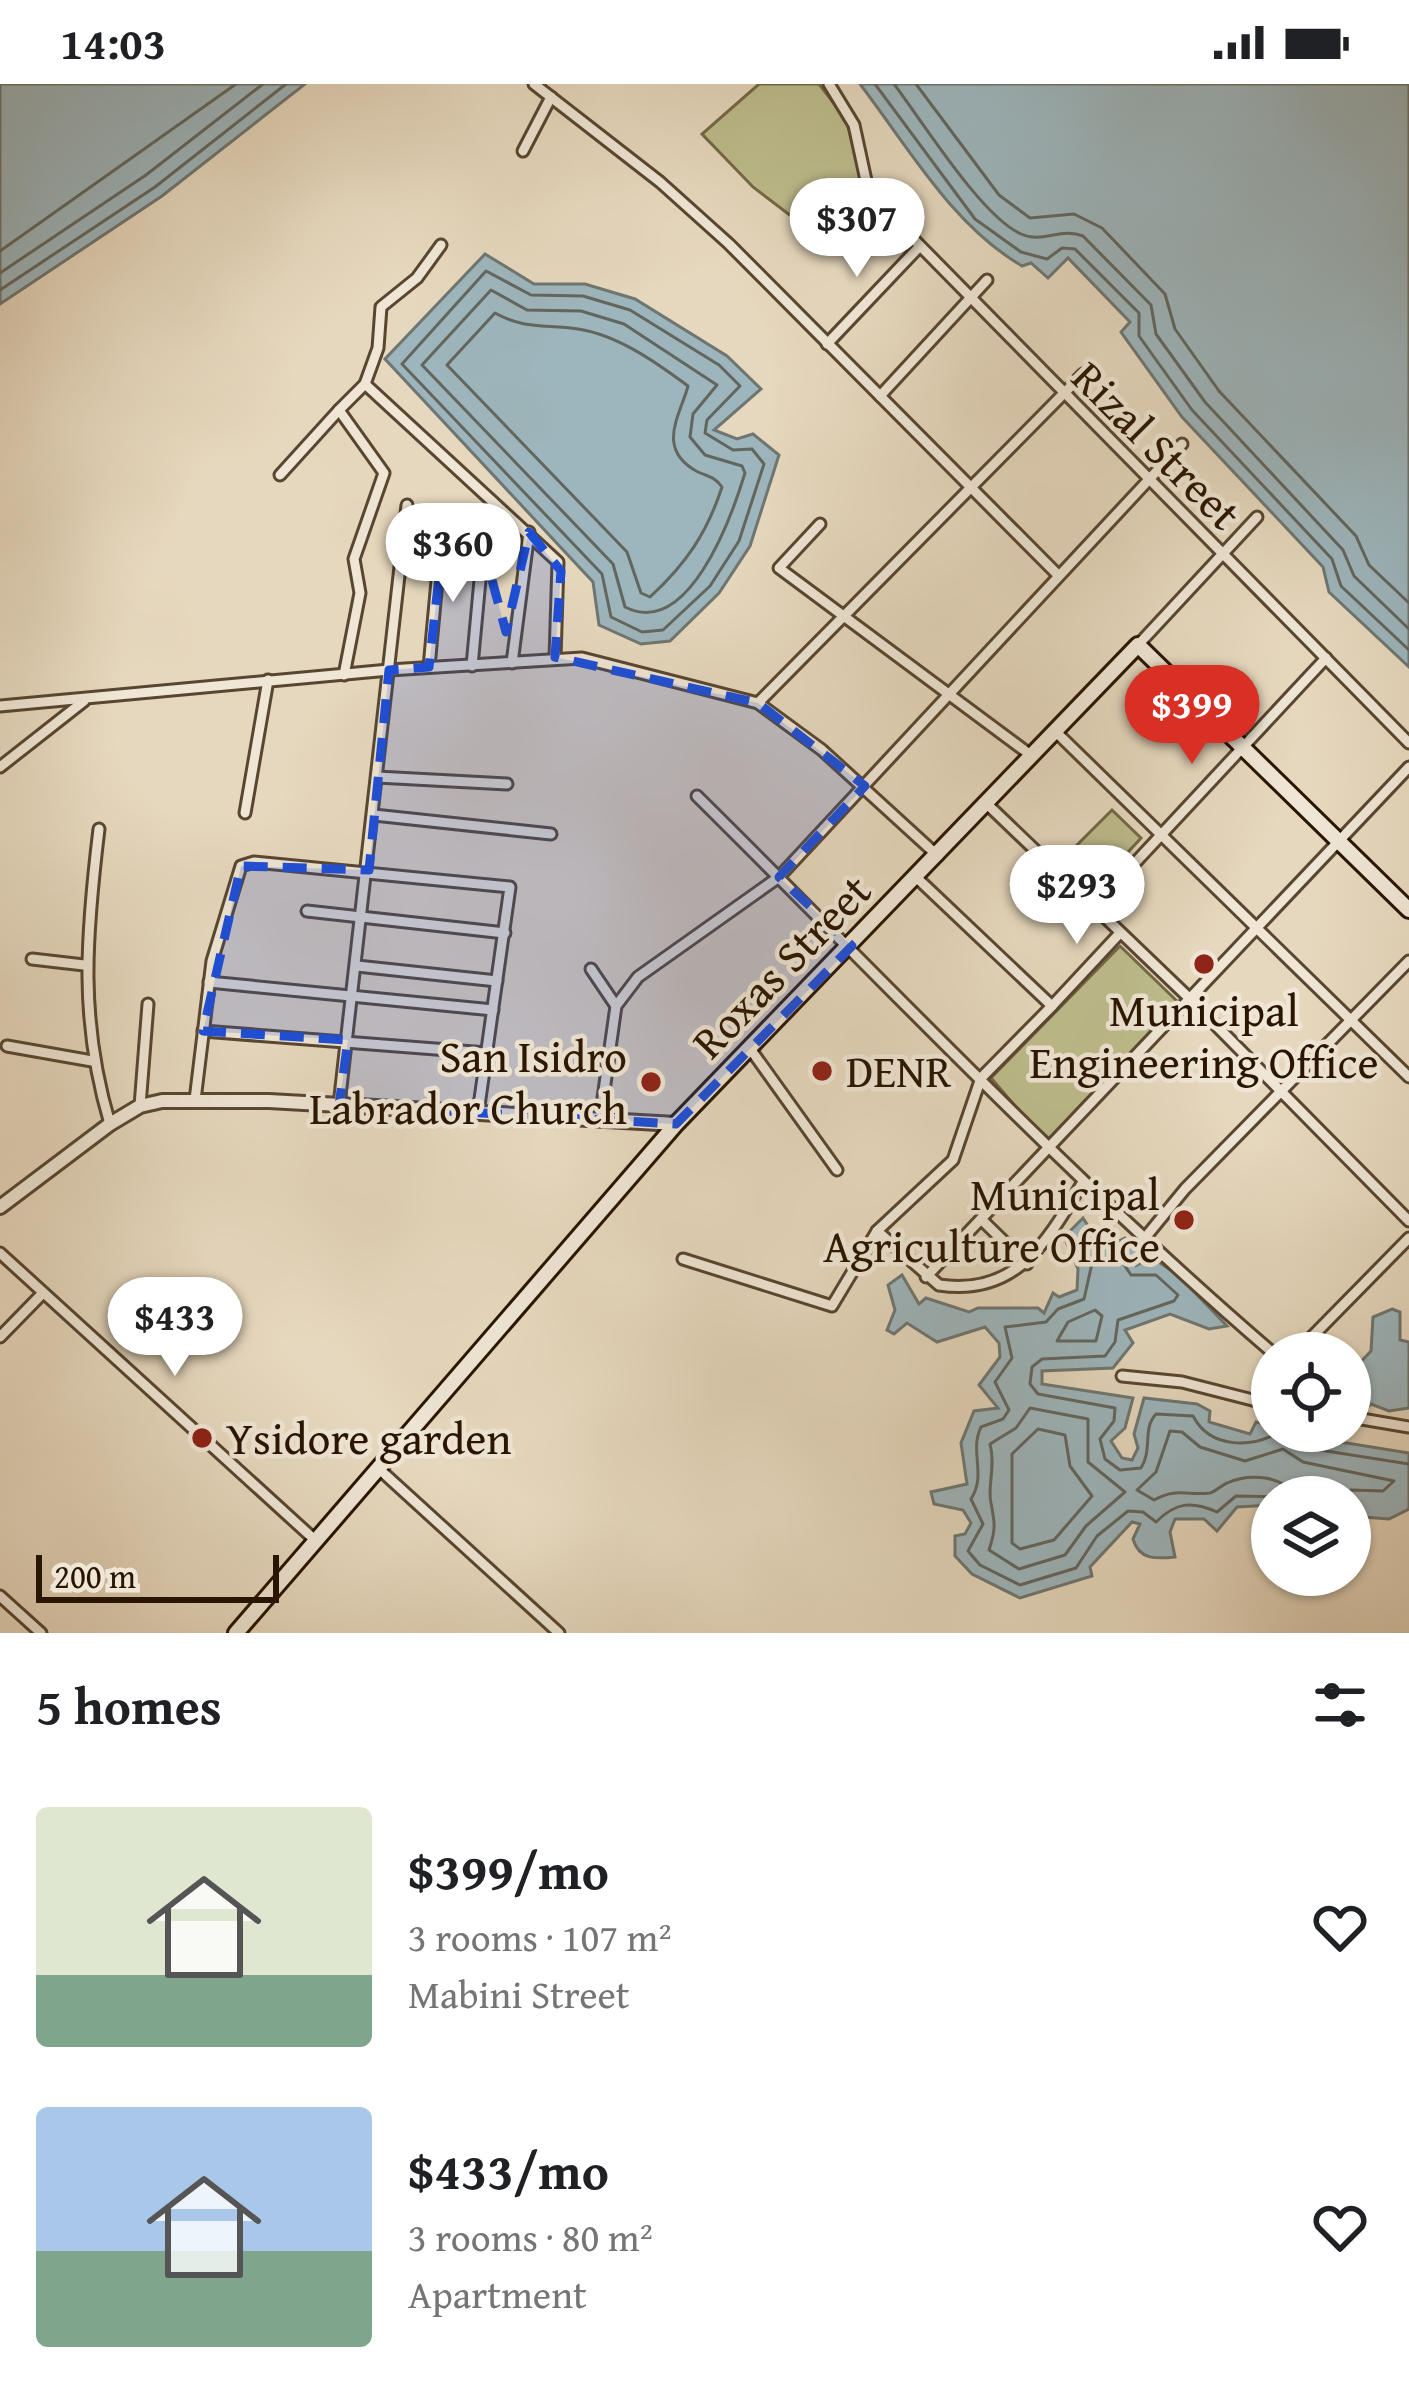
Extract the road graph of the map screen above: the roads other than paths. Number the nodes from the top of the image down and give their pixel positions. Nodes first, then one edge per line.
1 (534, 84) edge
2 (829, 84) edge
3 (551, 97) junction
4 (523, 151) dead end
5 (441, 245) dead end
6 (920, 247) junction
7 (987, 280) dead end
8 (968, 298) junction
9 (827, 344) junction
10 (1084, 374) dead end
11 (365, 384) junction
12 (880, 397) junction
13 (1063, 397) junction
14 (339, 410) junction
15 (1182, 444) dead end
16 (280, 475) dead end
17 (1147, 480) junction
18 (970, 487) junction
19 (407, 505) dead end
20 (1258, 517) dead end
21 (820, 524) dead end
22 (529, 532) junction
23 (1220, 556) junction
24 (1057, 574) junction
25 (845, 616) junction
26 (1138, 645) junction
27 (555, 658) junction
28 (1326, 658) junction
29 (512, 663) junction
30 (472, 666) junction
31 (429, 667) junction
32 (389, 670) junction
33 (344, 675) junction
34 (268, 680) junction
35 (946, 693) junction
36 (84, 700) junction
37 (758, 704) junction
38 (0, 706) edge
39 (1055, 731) junction
40 (1409, 743) edge
41 (1241, 748) junction
42 (1032, 756) junction
43 (0, 767) edge
44 (1409, 767) edge
45 (377, 777) junction
46 (507, 784) dead end
47 (865, 786) junction
48 (697, 796) dead end
49 (987, 804) junction
50 (245, 813) dead end
51 (374, 815) junction
52 (99, 830) dead end
53 (551, 834) dead end
54 (1159, 835) junction
55 (1337, 842) junction
56 (938, 856) junction
57 (369, 870) junction
58 (779, 877) junction
59 (917, 878) junction
60 (1093, 908) junction
61 (1409, 910) edge
62 (307, 911) dead end
63 (364, 917) junction
64 (1254, 928) junction
65 (505, 933) junction
66 (1120, 933) junction
67 (852, 946) junction
68 (32, 959) dead end
69 (1409, 961) edge
70 (84, 965) junction
71 (357, 966) junction
72 (590, 969) dead end
73 (497, 981) junction
74 (209, 982) junction
75 (353, 995) junction
76 (1187, 996) junction
77 (148, 1004) dead end
78 (616, 1006) junction
79 (1052, 1006) junction
80 (494, 1010) junction
81 (1352, 1020) junction
82 (203, 1031) junction
83 (348, 1040) junction
84 (8, 1046) dead end
85 (751, 1050) junction
86 (487, 1053) junction
87 (92, 1061) junction
88 (1409, 1077) edge
89 (981, 1078) junction
90 (1283, 1090) junction
91 (195, 1100) junction
92 (339, 1105) junction
93 (140, 1106) junction
94 (478, 1114) junction
95 (600, 1119) junction
96 (110, 1124) junction
97 (676, 1124) junction
98 (1048, 1149) junction
99 (837, 1170) dead end
100 (1083, 1182) junction
101 (0, 1207) edge
102 (981, 1219) junction
103 (1409, 1220) edge
104 (877, 1231) junction
105 (1409, 1238) edge
106 (1144, 1239) junction
107 (0, 1253) edge
108 (683, 1259) dead end
109 (1027, 1264) junction
110 (926, 1277) junction
111 (42, 1294) junction
112 (1317, 1332) edge
113 (1251, 1334) edge
114 (0, 1337) edge
115 (1122, 1376) dead end
116 (1251, 1400) edge
117 (1371, 1421) edge
118 (1409, 1427) edge
119 (378, 1468) junction
120 (316, 1541) junction
121 (0, 1596) edge
122 (41, 1633) edge
123 (236, 1633) edge
124 (559, 1633) edge

1 - 3 street
2 - 6 street, Rizal Street
3 - 4 street
3 - 9 street
5 - 11 street
6 - 8 street, Rizal Street
6 - 9 street
7 - 8 street
8 - 12 street
8 - 13 street, Rizal Street
9 - 12 street
10 - 13 street
11 - 14 street
11 - 22 street
12 - 18 street
13 - 17 street, Rizal Street
13 - 18 street
14 - 16 street
14 - 33 street
15 - 17 street
17 - 23 street, Rizal Street
17 - 24 street
18 - 24 street
18 - 25 street
19 - 32 street
20 - 23 street
21 - 25 street
22 - 27 street
22 - 29 street
23 - 26 street
23 - 28 street, Rizal Street
24 - 35 street
25 - 35 street
25 - 37 street
26 - 39 main road, Roxas Street
26 - 41 main road
27 - 29 street
27 - 37 street
28 - 40 street, Rizal Street
28 - 41 street
29 - 30 street
30 - 31 street
30 - 31 street
31 - 32 street
32 - 33 street
32 - 45 street
33 - 34 street
34 - 36 street
34 - 50 street
35 - 42 street
35 - 47 street
36 - 38 street
36 - 43 street
37 - 47 street
39 - 42 main road, Roxas Street
39 - 54 street
41 - 54 street
41 - 55 main road
42 - 49 main road, Roxas Street
44 - 55 street
45 - 46 street
45 - 51 street
47 - 56 street
47 - 58 street
48 - 58 street
49 - 56 main road, Roxas Street
49 - 60 street
51 - 53 street
51 - 57 street
52 - 70 street
54 - 60 street
54 - 64 street
55 - 61 main road
55 - 64 street
56 - 59 main road, Roxas Street
57 - 63 street
57 - 65 street
57 - 74 street
58 - 67 street
58 - 78 street
59 - 67 main road, Roxas Street
59 - 79 street
60 - 66 street
62 - 63 street
63 - 65 street
63 - 71 street
64 - 76 street
64 - 81 street
65 - 73 street
66 - 76 street
66 - 79 street
67 - 85 main road, Roxas Street
67 - 89 street
68 - 70 street
69 - 81 street
70 - 87 street
71 - 73 street
71 - 75 street
72 - 78 street
73 - 80 street
74 - 75 street
74 - 82 street
75 - 80 street
75 - 83 street
76 - 90 street
76 - 98 street
77 - 93 street
78 - 95 street
79 - 89 street
80 - 86 street
81 - 88 street
81 - 90 street
82 - 83 street
82 - 91 street
83 - 86 street
83 - 92 street
84 - 87 street
85 - 97 main road, Roxas Street
85 - 99 street
86 - 94 street
87 - 96 street
89 - 98 street
89 - 104 street
90 - 103 street
90 - 106 street
91 - 92 street
91 - 93 street
92 - 94 street
93 - 96 street
94 - 95 street
95 - 97 street
96 - 101 street
97 - 119 main road, Roxas Street
98 - 100 street
98 - 102 street
100 - 106 street
100 - 109 street
102 - 109 street
102 - 110 street
104 - 108 street
104 - 110 street
105 - 112 street
106 - 113 street
107 - 111 street
109 - 110 street
111 - 114 street
111 - 120 street
115 - 116 street
117 - 118 street
119 - 120 main road, Roxas Street
119 - 124 street
120 - 123 main road, Roxas Street
121 - 122 street

